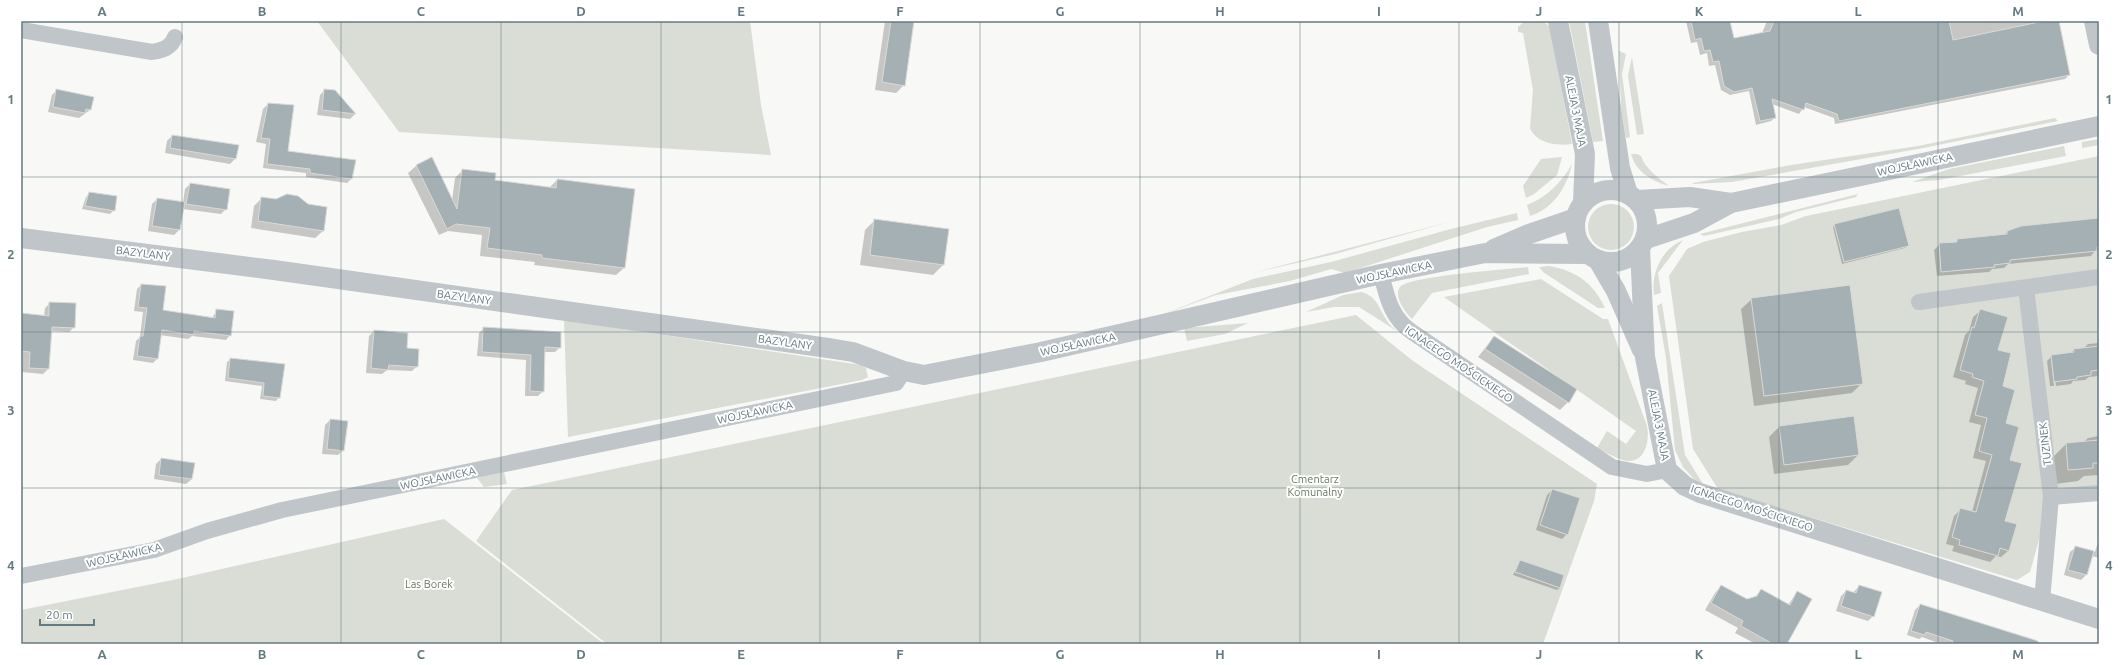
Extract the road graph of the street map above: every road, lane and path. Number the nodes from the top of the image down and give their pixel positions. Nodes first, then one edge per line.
1 (1558, 21) edge
2 (1598, 21) edge
3 (2094, 21) edge
4 (21, 30) edge
5 (175, 37) dead end
6 (2099, 45) edge
7 (2099, 126) edge
8 (1632, 197) junction
9 (1731, 202) junction
10 (1580, 210) junction
11 (21, 238) edge
12 (1643, 244) junction
13 (1485, 253) junction
14 (1593, 257) junction
15 (1381, 274) junction
16 (2099, 277) edge
17 (2026, 288) junction
18 (1919, 302) dead end
19 (1645, 357) junction
20 (904, 371) junction
21 (1667, 470) junction
22 (2099, 493) edge
23 (2051, 497) junction
24 (21, 576) edge
25 (2042, 600) junction
26 (2099, 619) edge

1 - 10 street, ALEJA 3 MAJA
2 - 8 street
3 - 6 street
4 - 5 street
7 - 9 street, WOJSŁAWICKA
8 - 9 street, WOJSŁAWICKA
8 - 10 street
8 - 12 street
9 - 12 street, WOJSŁAWICKA
10 - 13 street, WOJSŁAWICKA
10 - 14 street
11 - 20 street, BAZYLANY
12 - 14 street
12 - 19 street, ALEJA 3 MAJA
13 - 14 street, WOJSŁAWICKA
13 - 15 street, WOJSŁAWICKA
14 - 19 street, ALEJA 3 MAJA
15 - 20 street, WOJSŁAWICKA
15 - 21 street, IGNACEGO MOŚCICKIEGO
16 - 17 street
17 - 18 street
17 - 23 street, TUZINEK
19 - 21 street, ALEJA 3 MAJA
20 - 24 street, WOJSŁAWICKA
21 - 25 street, IGNACEGO MOŚCICKIEGO
22 - 23 street
23 - 25 street, TUZINEK
25 - 26 street, IGNACEGO MOŚCICKIEGO

